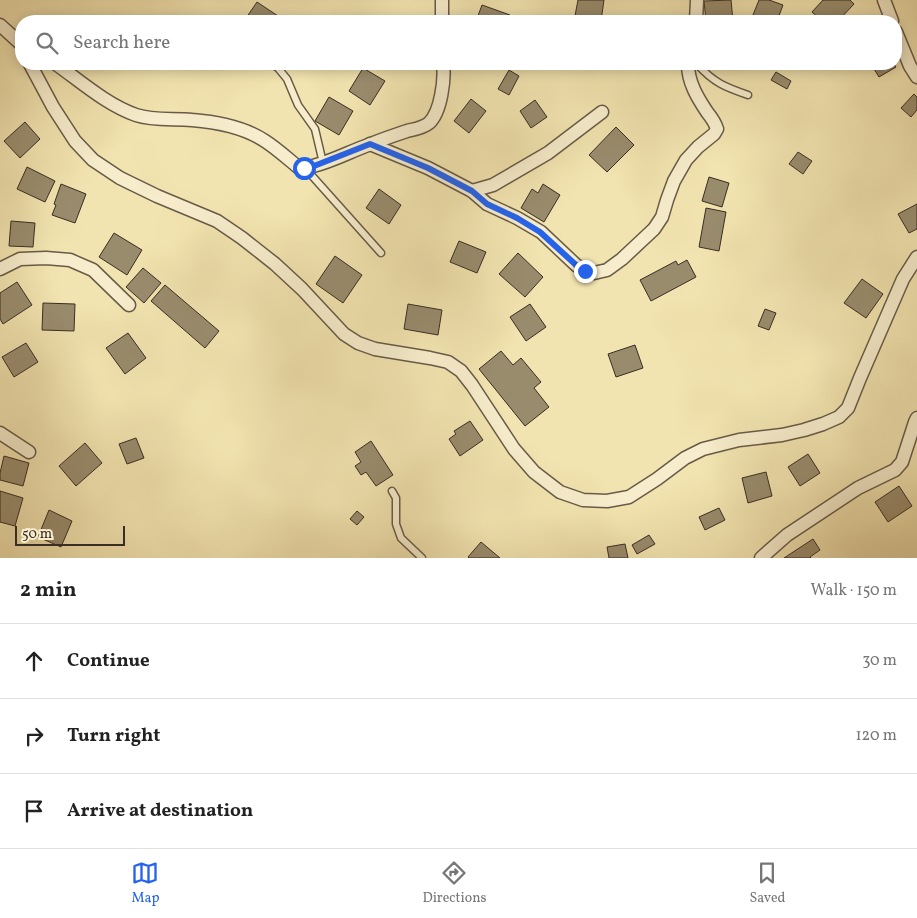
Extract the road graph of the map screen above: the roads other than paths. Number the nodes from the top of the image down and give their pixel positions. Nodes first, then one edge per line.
1 (442, 0) edge
2 (697, 0) edge
3 (884, 0) edge
4 (442, 15) edge
5 (696, 15) edge
6 (890, 15) edge
7 (0, 26) edge
8 (15, 39) edge
9 (902, 47) edge
10 (33, 70) edge
11 (65, 70) edge
12 (280, 70) edge
13 (444, 70) edge
14 (688, 70) edge
15 (703, 70) edge
16 (917, 77) edge
17 (748, 95) dead end
18 (602, 112) dead end
19 (370, 144) junction
20 (323, 163) junction
21 (304, 168) junction
22 (472, 191) junction
23 (381, 253) dead end
24 (917, 257) edge
25 (0, 269) edge
26 (129, 305) dead end
27 (917, 418) edge
28 (0, 434) edge
29 (29, 452) dead end
30 (392, 491) dead end
31 (422, 558) edge
32 (761, 558) edge

1 - 4 street
2 - 5 street
3 - 6 street
7 - 8 street
9 - 16 street
10 - 24 street
11 - 21 street
12 - 20 lane
13 - 19 street
14 - 22 street
15 - 17 lane
18 - 22 street
19 - 20 street
19 - 22 street
20 - 21 street
21 - 23 lane
25 - 26 street
27 - 32 street
28 - 29 street
30 - 31 lane

